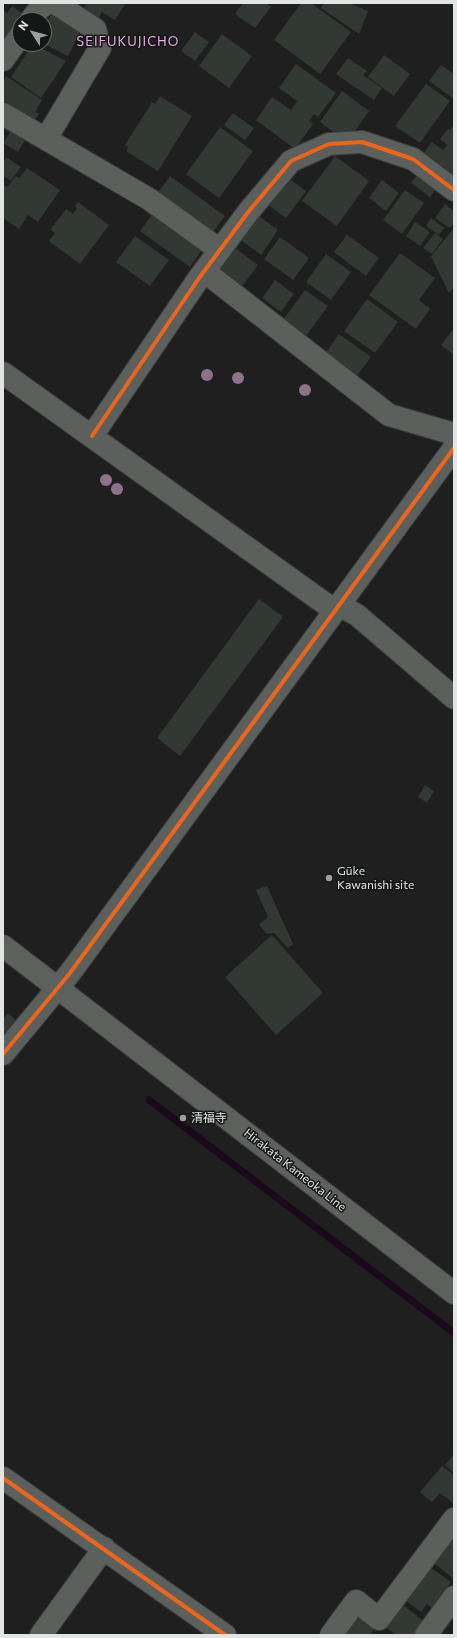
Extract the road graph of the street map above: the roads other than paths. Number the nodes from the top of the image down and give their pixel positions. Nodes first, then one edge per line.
1 (39, 8) edge
2 (12, 47) edge
3 (3, 60) edge
4 (3, 114) edge
5 (46, 139) junction
6 (454, 190) edge
7 (220, 250) junction
8 (204, 271) junction
9 (5, 378) edge
10 (454, 434) edge
11 (92, 436) junction
12 (454, 448) edge
13 (336, 608) junction
14 (454, 698) edge
15 (3, 946) edge
16 (58, 988) junction
17 (3, 1054) edge
18 (454, 1293) edge
19 (3, 1478) edge
20 (454, 1519) edge
21 (104, 1548) junction
22 (454, 1597) edge
23 (42, 1635) edge
24 (225, 1635) edge
25 (331, 1635) edge
26 (426, 1635) edge

1 - 5 street
2 - 3 street
4 - 5 street
5 - 7 street
6 - 7 street
7 - 8 street
8 - 10 street
8 - 11 street
9 - 11 street
11 - 13 street
12 - 13 street
13 - 14 street
13 - 16 street
15 - 16 main road, Hirakata Kameoka Line
16 - 17 street
16 - 18 main road, Hirakata Kameoka Line
19 - 21 street
20 - 25 street
21 - 23 street
21 - 24 street
22 - 26 street

